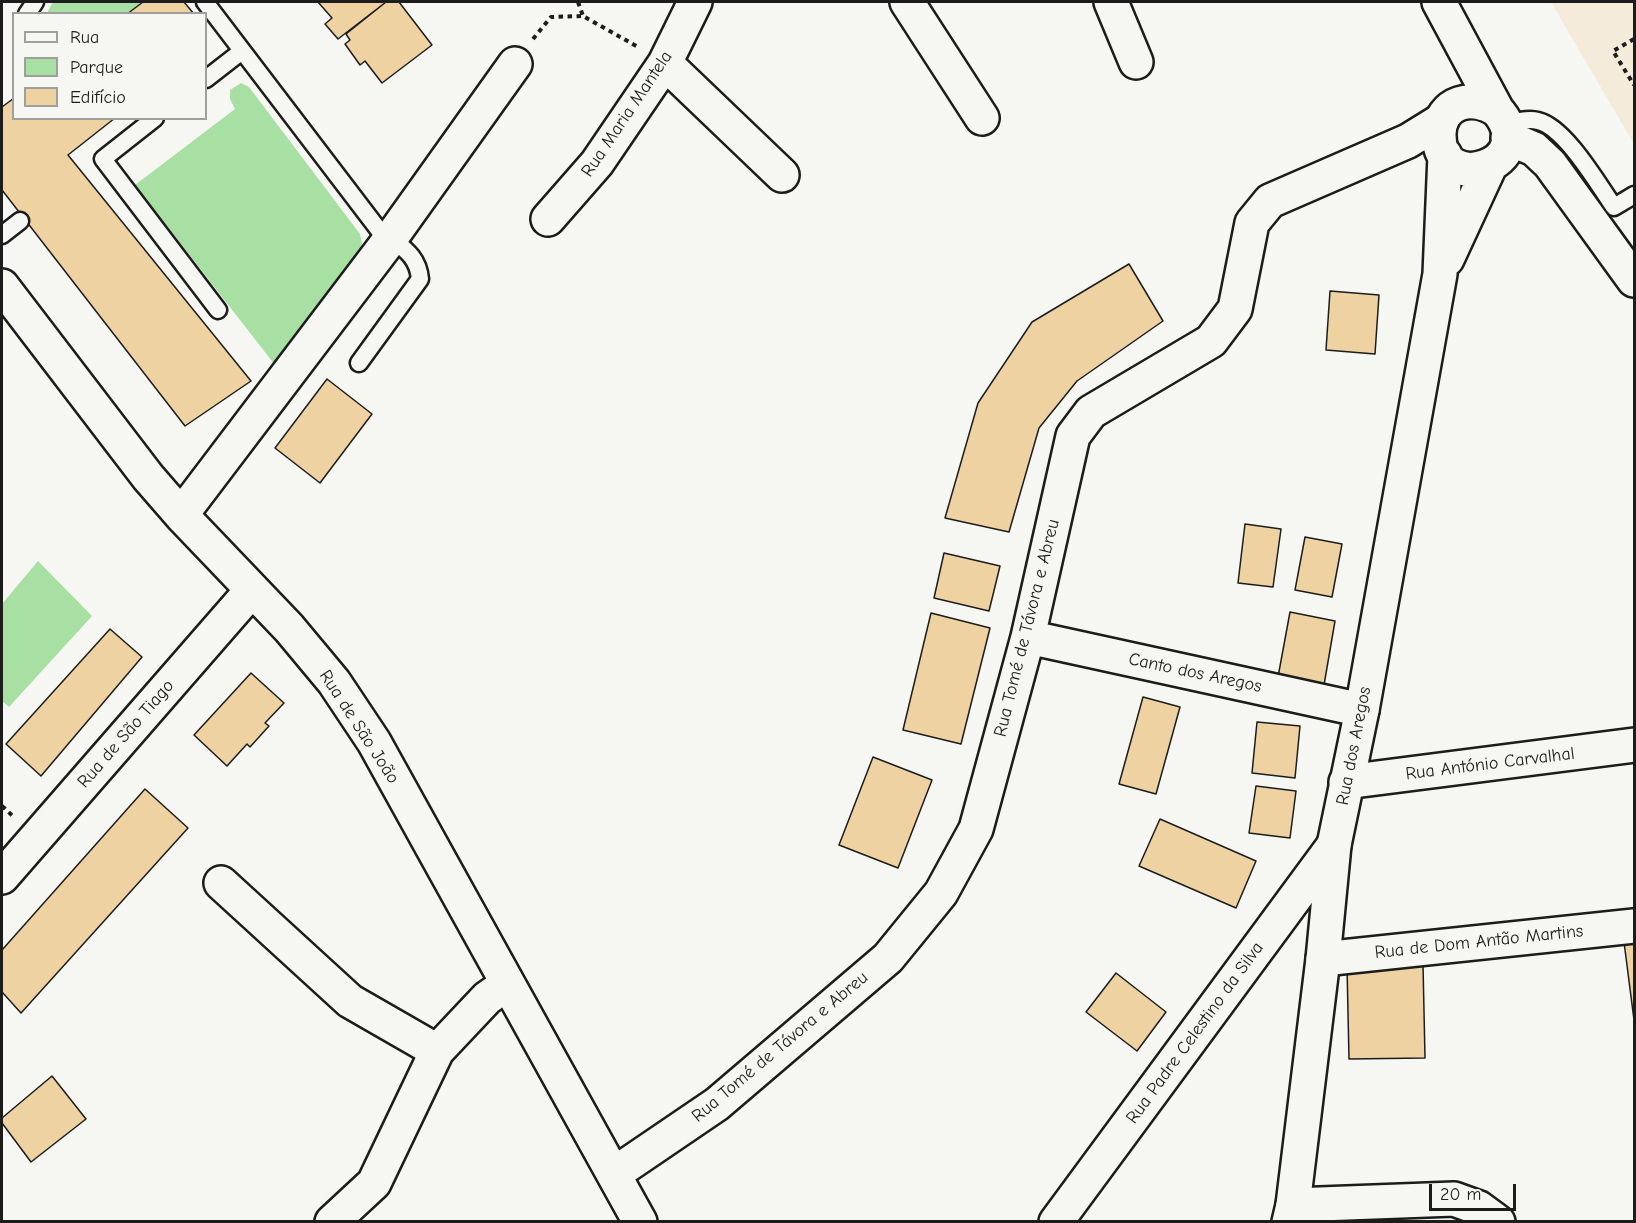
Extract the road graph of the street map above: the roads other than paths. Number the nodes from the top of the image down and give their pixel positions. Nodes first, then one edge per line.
1 (205, 2) edge
2 (695, 2) edge
3 (907, 2) edge
4 (1111, 2) edge
5 (1443, 10) edge
6 (242, 51) junction
7 (1136, 62) dead end
8 (665, 63) junction
9 (515, 64) road end
10 (207, 78) edge
11 (1450, 112) junction
12 (982, 118) dead end
13 (152, 120) edge
14 (1504, 124) junction
15 (1445, 155) junction
16 (1490, 166) junction
17 (782, 175) dead end
18 (1635, 195) edge
19 (548, 219) dead end
20 (20, 221) dead end
21 (2, 235) edge
22 (390, 240) junction
23 (1440, 274) junction
24 (1635, 280) edge
25 (2, 286) edge
26 (218, 310) dead end
27 (359, 363) dead end
28 (181, 515) junction
29 (252, 590) junction
30 (1028, 637) junction
31 (1362, 710) junction
32 (1635, 745) edge
33 (1347, 782) junction
34 (1335, 845) junction
35 (2, 877) edge
36 (221, 883) dead end
37 (1635, 926) edge
38 (1323, 959) junction
39 (507, 984) junction
40 (437, 1051) junction
41 (614, 1174) junction
42 (1291, 1213) edge
43 (333, 1221) edge
44 (640, 1221) edge
45 (1056, 1221) edge
46 (1498, 1221) edge

1 - 6 lane
2 - 8 street, Rua Maria Mantela
3 - 12 street
4 - 7 street
5 - 11 street
5 - 14 street
6 - 10 lane
6 - 22 lane
8 - 17 street
8 - 19 street, Rua Maria Mantela
9 - 22 street
11 - 14 street
11 - 15 street
11 - 30 street, Rua Tomé de Távora e Abreu
13 - 26 lane
14 - 16 street
14 - 18 lane
14 - 24 street
15 - 16 street
15 - 23 street
16 - 23 street
20 - 21 lane
22 - 27 lane
22 - 28 street
23 - 31 street, Rua dos Aregos
25 - 28 street, Rua de São João
28 - 29 street, Rua de São João
29 - 35 street, Rua de São Tiago
29 - 39 street, Rua de São João
30 - 31 street, Canto dos Aregos
30 - 41 street, Rua Tomé de Távora e Abreu
31 - 33 street, Rua dos Aregos
32 - 33 street, Rua António Carvalhal
33 - 34 street, Rua dos Aregos
34 - 38 street, Rua dos Aregos
34 - 45 street, Rua Padre Celestino da Silva
36 - 40 street
37 - 38 street, Rua de Dom Antão Martins
38 - 42 street, Rua dos Aregos
39 - 40 street
39 - 41 street, Rua de São João
40 - 43 street
41 - 44 street, Rua de São João
42 - 46 street

